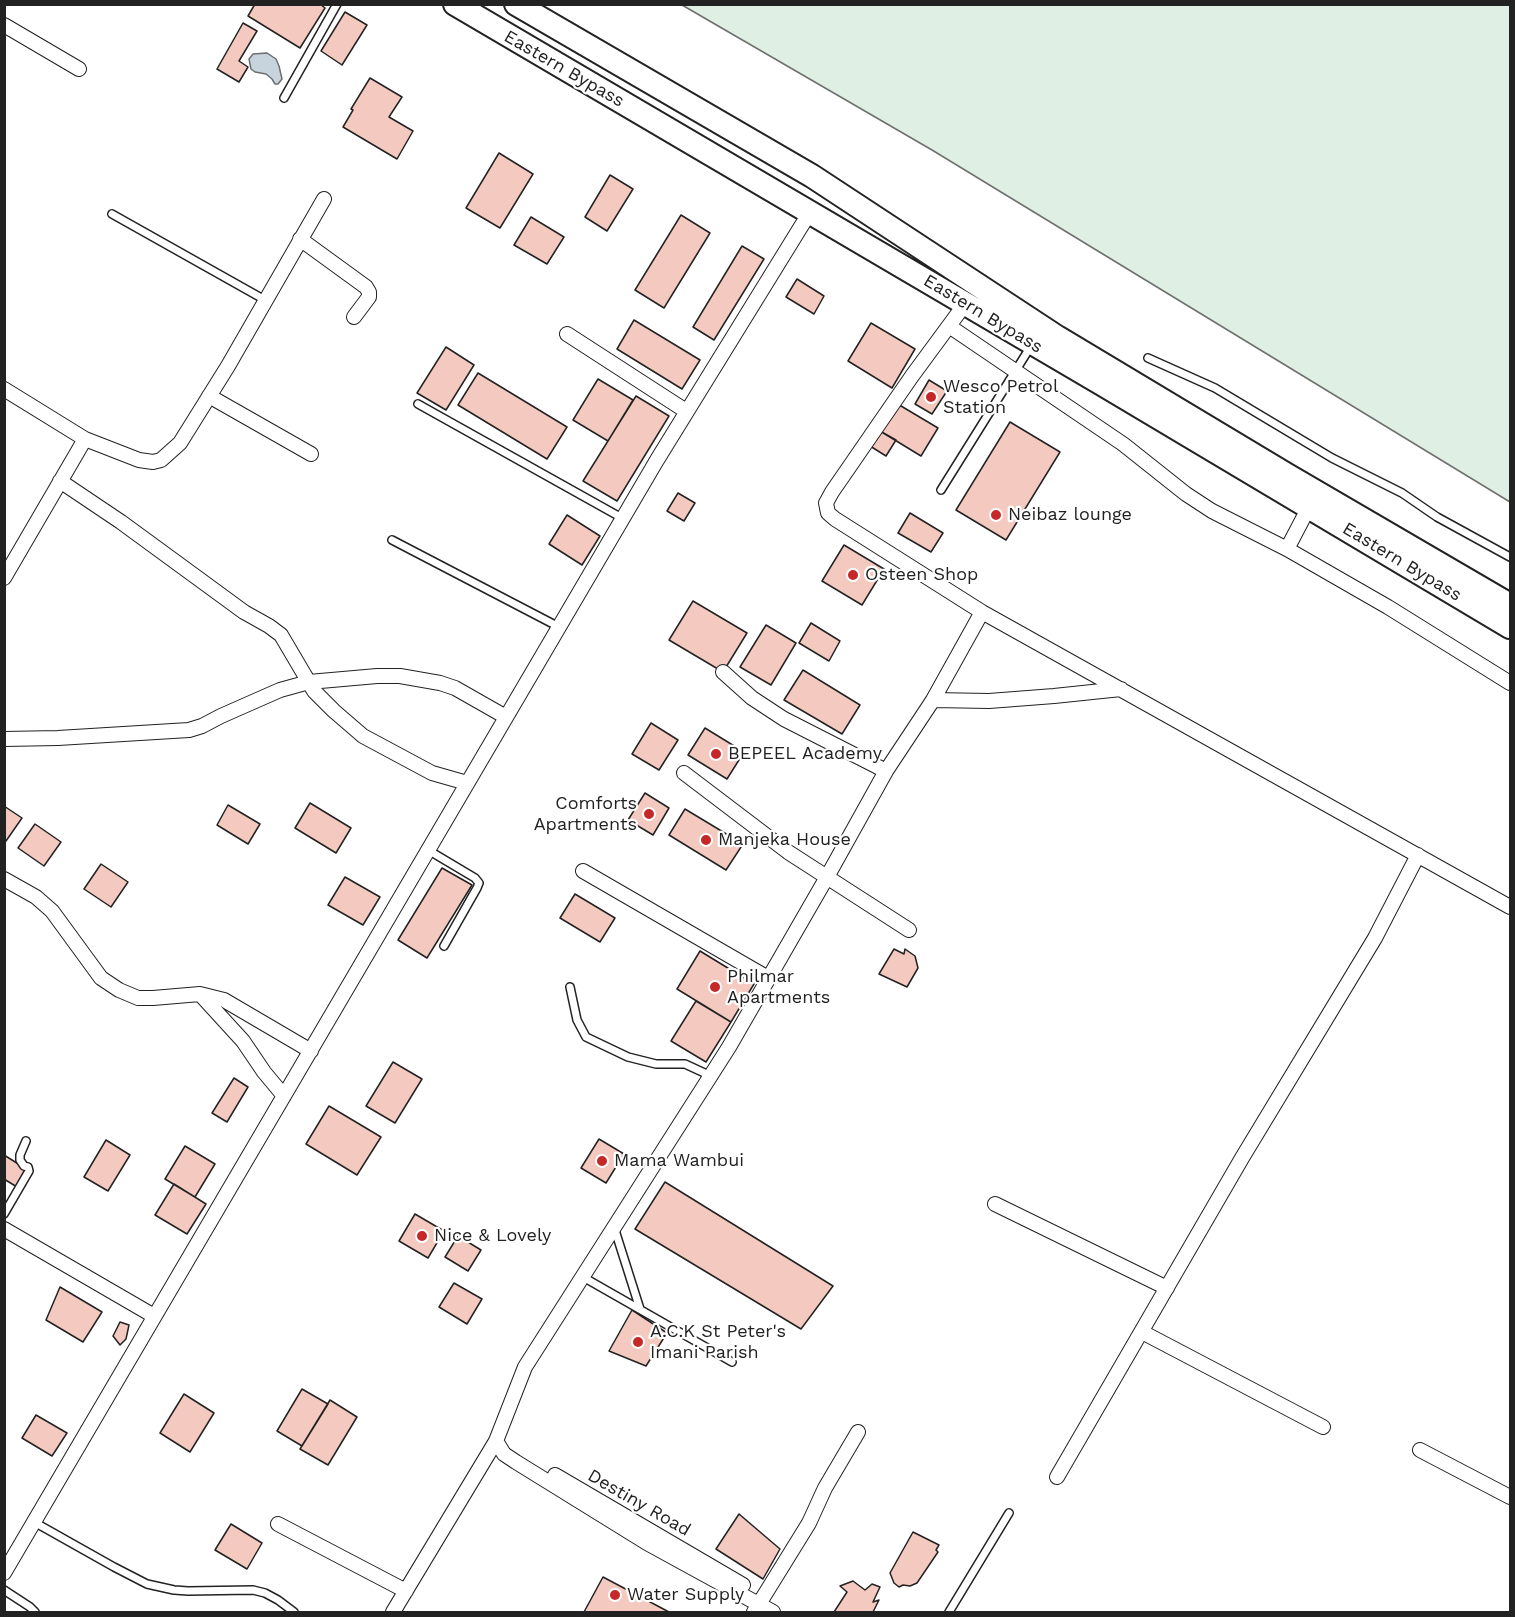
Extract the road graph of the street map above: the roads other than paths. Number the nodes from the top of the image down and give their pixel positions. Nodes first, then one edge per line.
1 (337, 4) edge
2 (455, 4) edge
3 (516, 4) edge
4 (4, 25) edge
5 (79, 69) dead end
6 (284, 98) dead end
7 (324, 199) dead end
8 (810, 212) junction
9 (112, 214) dead end
10 (300, 239) junction
11 (265, 300) junction
12 (964, 304) junction
13 (354, 317) dead end
14 (950, 326) junction
15 (567, 334) dead end
16 (1033, 344) junction
17 (1148, 358) dead end
18 (1015, 371) junction
19 (4, 389) edge
20 (209, 396) junction
21 (418, 404) dead end
22 (686, 411) junction
23 (85, 439) junction
24 (311, 454) dead end
25 (60, 481) junction
26 (941, 490) dead end
27 (1309, 507) junction
28 (622, 518) junction
29 (392, 540) dead end
30 (1287, 549) junction
31 (1510, 557) edge
32 (4, 578) edge
33 (1510, 605) edge
34 (982, 612) junction
35 (559, 627) junction
36 (1510, 627) edge
37 (723, 672) dead end
38 (309, 682) junction
39 (1510, 683) edge
40 (1121, 689) junction
41 (933, 700) junction
42 (506, 717) junction
43 (4, 739) edge
44 (886, 771) junction
45 (684, 773) dead end
46 (467, 783) junction
47 (428, 850) junction
48 (1418, 855) junction
49 (583, 871) dead end
50 (827, 878) junction
51 (4, 879) edge
52 (1510, 907) edge
53 (909, 930) dead end
54 (444, 946) dead end
55 (768, 978) junction
56 (570, 987) dead end
57 (200, 994) junction
58 (311, 1051) junction
59 (711, 1076) junction
60 (284, 1096) junction
61 (26, 1141) dead end
62 (995, 1204) dead end
63 (4, 1214) edge
64 (614, 1227) junction
65 (4, 1229) edge
66 (583, 1277) junction
67 (1167, 1288) junction
68 (640, 1309) junction
69 (154, 1316) junction
70 (1142, 1332) junction
71 (732, 1362) dead end
72 (1323, 1427) dead end
73 (858, 1432) dead end
74 (496, 1441) junction
75 (1420, 1450) dead end
76 (1057, 1477) dead end
77 (1510, 1497) edge
78 (1009, 1513) dead end
79 (34, 1522) junction
80 (278, 1524) dead end
81 (4, 1573) edge
82 (4, 1590) edge
83 (406, 1591) junction
84 (759, 1605) edge
85 (35, 1612) edge
86 (294, 1612) edge
87 (393, 1612) edge
88 (773, 1612) edge
89 (949, 1612) edge

1 - 6 lane
2 - 8 main road, Eastern Bypass
3 - 33 main road, Eastern Bypass
4 - 5 street
7 - 10 street
8 - 12 main road, Eastern Bypass
8 - 22 street
9 - 11 lane
10 - 11 street
10 - 13 street
11 - 20 street
12 - 14 street
12 - 16 main road, Eastern Bypass
14 - 18 street
14 - 34 street
15 - 22 street
16 - 18 lane
16 - 27 main road, Eastern Bypass
17 - 31 lane
18 - 26 lane
18 - 30 street
19 - 23 street
20 - 23 street
20 - 24 street
21 - 28 lane
22 - 28 street
23 - 25 street
25 - 32 street
25 - 38 street
27 - 30 street
27 - 36 main road, Eastern Bypass
28 - 35 street
29 - 35 lane
30 - 39 street
34 - 40 street
34 - 41 street
35 - 42 street
37 - 44 street
38 - 42 street
38 - 43 street
38 - 46 street
40 - 41 street
40 - 48 street
41 - 44 street
42 - 46 street
44 - 50 street
45 - 50 street
46 - 47 street
47 - 54 lane
47 - 58 street
48 - 52 street
48 - 67 street
49 - 55 street
50 - 53 street
50 - 55 street
51 - 57 street
55 - 59 street
56 - 59 lane
57 - 58 street
57 - 60 street
58 - 60 street
59 - 64 street
60 - 69 street
61 - 63 lane
62 - 67 street
64 - 66 street
64 - 68 lane
65 - 69 street
66 - 68 lane
66 - 74 street
67 - 70 street
68 - 71 lane
69 - 79 street
70 - 72 street
70 - 76 street
73 - 84 street
74 - 83 street
74 - 84 street
75 - 77 street
78 - 89 lane
79 - 81 street
79 - 86 lane
80 - 83 street
82 - 85 lane
83 - 87 street
84 - 88 street

